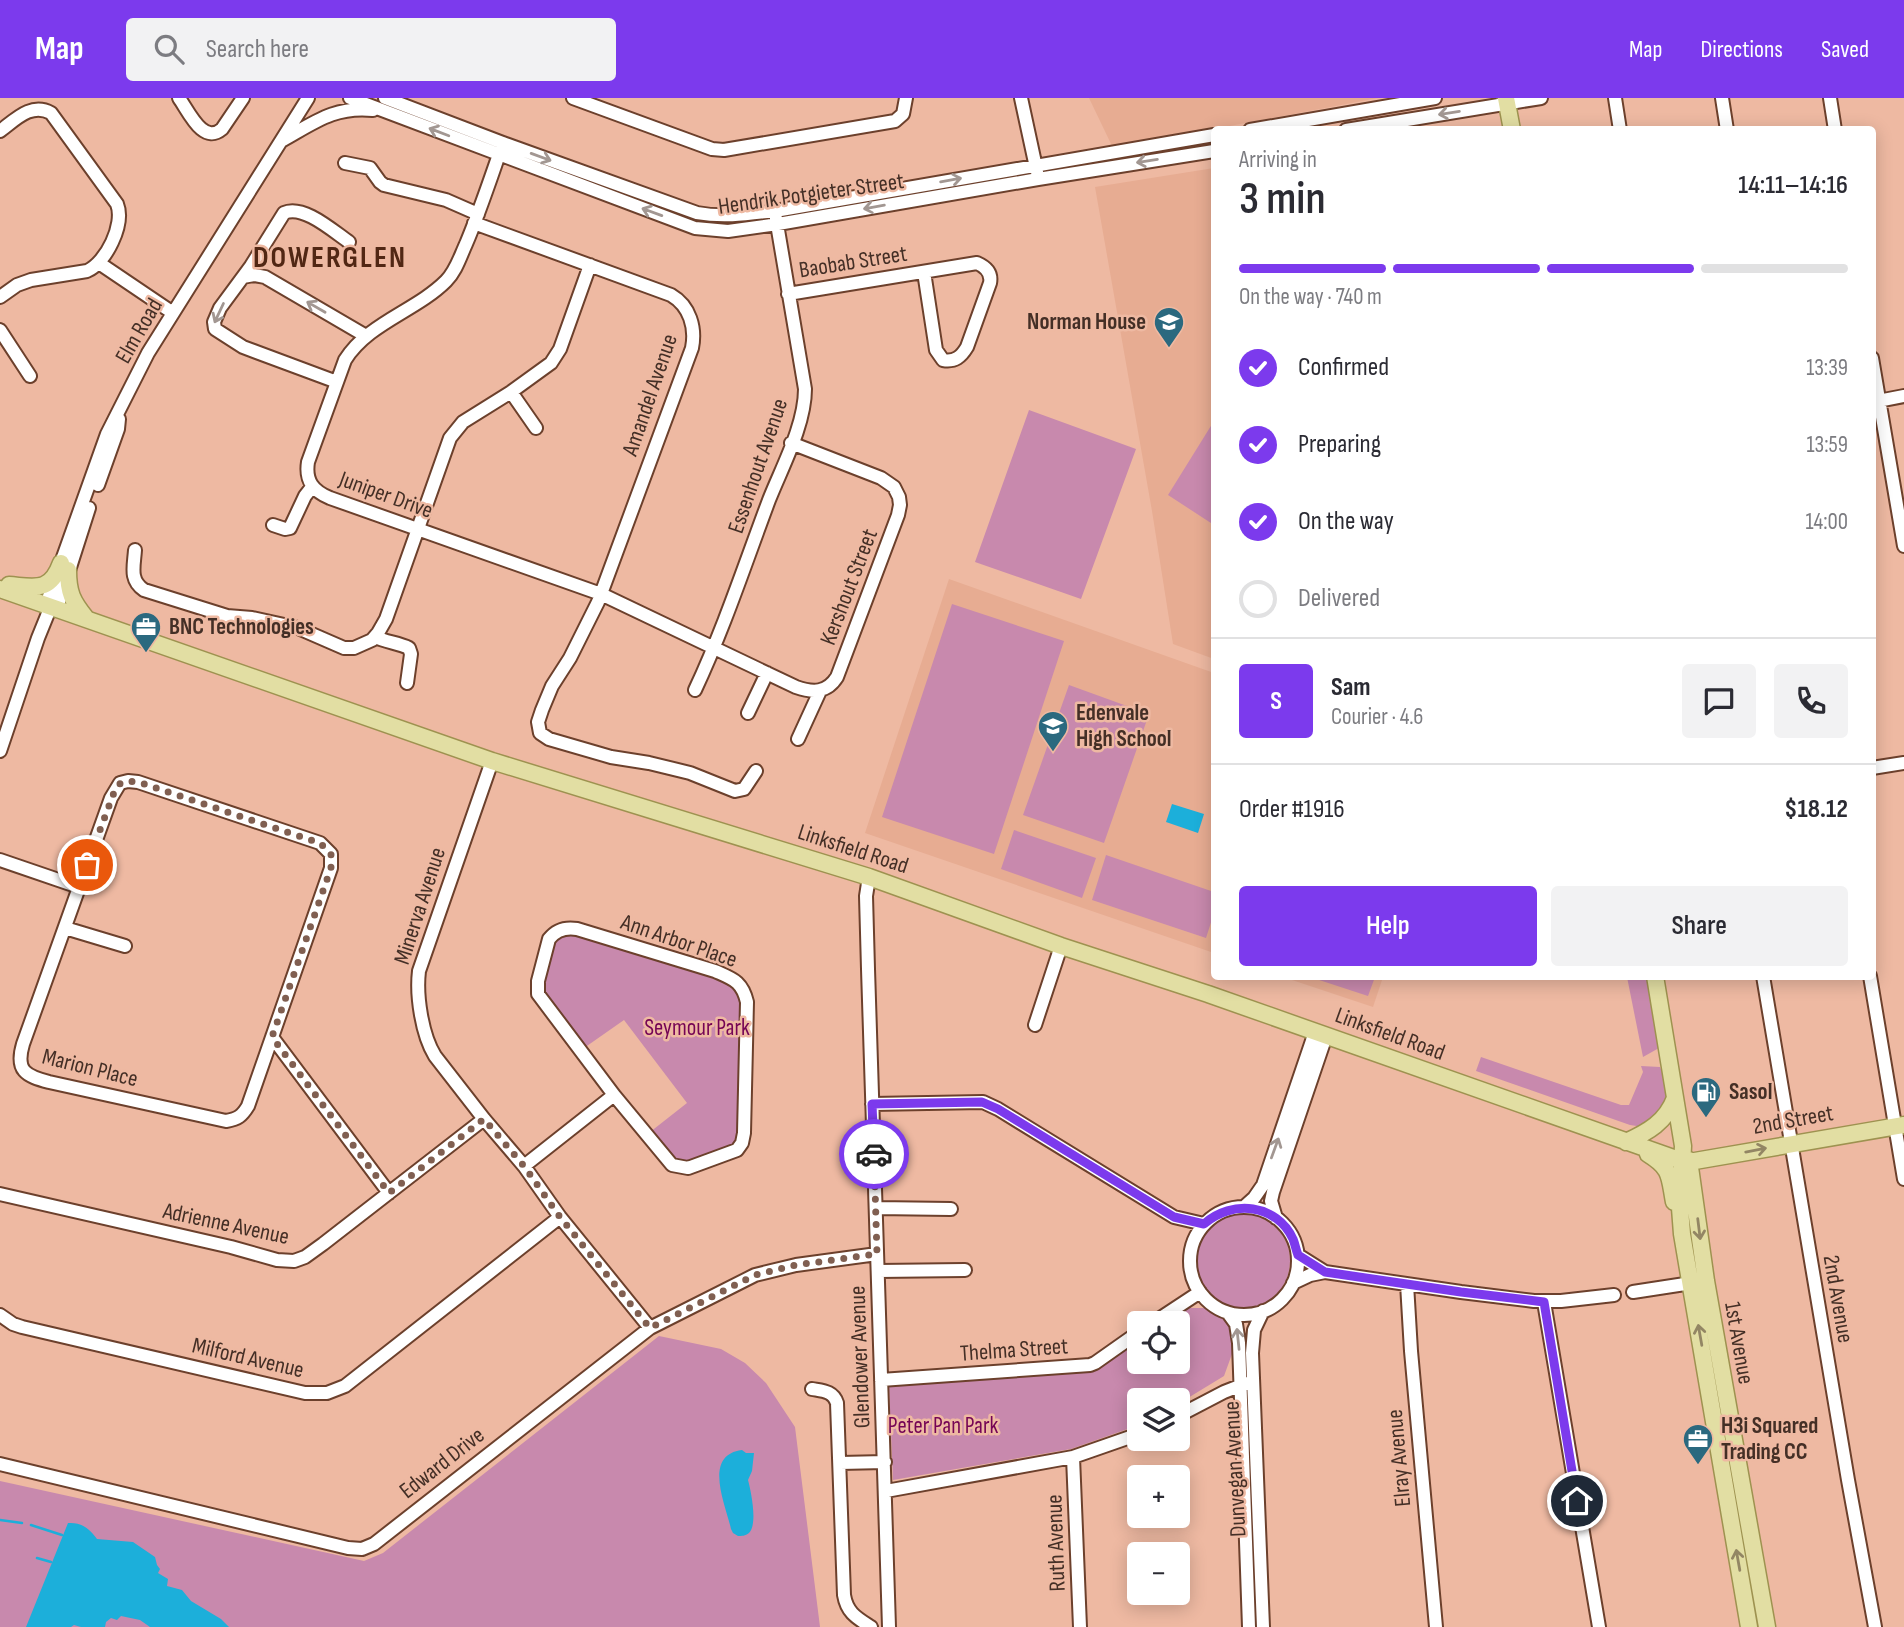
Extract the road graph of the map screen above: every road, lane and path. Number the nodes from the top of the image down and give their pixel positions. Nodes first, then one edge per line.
1 (179, 98) edge
2 (243, 98) edge
3 (308, 98) edge
4 (350, 98) edge
5 (573, 98) edge
6 (906, 98) edge
7 (1021, 98) edge
8 (1435, 98) edge
9 (1541, 98) edge
10 (1615, 98) edge
11 (1722, 98) edge
12 (1830, 98) edge
13 (1507, 101) edge
14 (390, 103) edge
15 (1356, 111) junction
16 (1272, 126) edge
17 (1360, 126) edge
18 (1366, 126) edge
19 (1511, 126) edge
20 (1619, 126) edge
21 (1726, 126) edge
22 (1834, 126) edge
23 (0, 131) edge
24 (1211, 136) edge
25 (282, 141) junction
26 (1031, 146) junction
27 (501, 149) junction
28 (1211, 150) edge
29 (1056, 162) junction
30 (345, 163) dead end
31 (1011, 170) junction
32 (1037, 172) junction
33 (775, 211) junction
34 (476, 219) junction
35 (778, 224) junction
36 (349, 242) dead end
37 (257, 256) junction
38 (99, 264) junction
39 (590, 265) junction
40 (924, 272) junction
41 (243, 276) junction
42 (265, 277) junction
43 (788, 293) junction
44 (0, 297) edge
45 (173, 313) junction
46 (0, 330) edge
47 (366, 336) junction
48 (30, 376) dead end
49 (337, 382) junction
50 (511, 392) junction
51 (1904, 396) edge
52 (1876, 401) edge
53 (536, 428) dead end
54 (791, 443) junction
55 (312, 487) junction
56 (273, 526) dead end
57 (418, 529) junction
58 (1904, 546) edge
59 (135, 550) dead end
60 (64, 566) junction
61 (0, 587) edge
62 (601, 594) junction
63 (52, 606) junction
64 (87, 619) junction
65 (375, 637) junction
66 (715, 647) junction
67 (767, 673) junction
68 (407, 683) dead end
69 (695, 690) dead end
70 (820, 691) junction
71 (748, 713) dead end
72 (798, 739) dead end
73 (0, 751) edge
74 (492, 761) junction
75 (1904, 763) edge
76 (1876, 767) edge
77 (756, 771) dead end
78 (0, 860) edge
79 (869, 877) junction
80 (79, 887) junction
81 (65, 928) junction
82 (125, 946) dead end
83 (1061, 946) junction
84 (1656, 980) edge
85 (1764, 980) edge
86 (1871, 980) edge
87 (1035, 1025) dead end
88 (1321, 1034) junction
89 (272, 1037) junction
90 (614, 1095) junction
91 (1675, 1097) junction
92 (872, 1104) junction
93 (484, 1119) junction
94 (1290, 1125) junction
95 (1900, 1125) edge
96 (1631, 1143) junction
97 (1791, 1143) junction
98 (1685, 1157) junction
99 (524, 1166) junction
100 (1904, 1179) edge
101 (389, 1193) junction
102 (0, 1194) edge
103 (1244, 1207) junction
104 (876, 1208) junction
105 (951, 1209) dead end
106 (560, 1217) junction
107 (1174, 1217) junction
108 (1276, 1218) junction
109 (1680, 1221) junction
110 (1204, 1224) junction
111 (1192, 1245) junction
112 (877, 1254) junction
113 (1298, 1255) junction
114 (965, 1270) dead end
115 (878, 1271) junction
116 (1325, 1272) junction
117 (1698, 1282) junction
118 (1293, 1283) junction
119 (1407, 1284) junction
120 (1200, 1292) junction
121 (1633, 1292) dead end
122 (1614, 1295) dead end
123 (1544, 1302) junction
124 (1171, 1311) edge
125 (1263, 1311) junction
126 (1228, 1313) junction
127 (0, 1315) edge
128 (650, 1328) junction
129 (1127, 1341) edge
130 (881, 1380) junction
131 (1247, 1383) junction
132 (812, 1389) dead end
133 (1190, 1410) edge
134 (1724, 1433) junction
135 (1127, 1438) edge
136 (1073, 1457) junction
137 (884, 1462) junction
138 (840, 1463) junction
139 (0, 1464) edge
140 (886, 1491) junction
141 (1251, 1512) junction
142 (1247, 1577) junction
143 (1261, 1577) junction
144 (1763, 1626) edge
145 (871, 1627) edge
146 (889, 1627) edge
147 (1080, 1627) edge
148 (1249, 1627) edge
149 (1263, 1627) edge
150 (1436, 1627) edge
151 (1599, 1627) edge
152 (1749, 1627) edge
153 (1875, 1627) edge

1 - 2 street
3 - 25 street, Elm Road
4 - 14 street, Hendrik Potgieter Street
5 - 6 street
7 - 26 street
8 - 15 street
9 - 13 street
10 - 20 street
11 - 21 street
12 - 22 street
13 -> 18 street
13 - 19 main road
14 - 25 street
14 - 27 street, Hendrik Potgieter Street
15 - 16 street
15 - 17 street
23 - 38 street
24 - 29 street, Hendrik Potgieter Street
25 - 45 street, Elm Road
26 - 29 street
26 - 31 street
26 - 32 street
27 -> 33 street, Hendrik Potgieter Street
27 - 34 street, Juniper Drive
35 -> 27 street, Hendrik Potgieter Street
28 -> 32 street, Hendrik Potgieter Street
29 - 32 street, Hendrik Potgieter Street
30 - 34 street, Amandel Avenue
31 - 32 street, Hendrik Potgieter Street
33 -> 31 street, Hendrik Potgieter Street
32 -> 35 street, Hendrik Potgieter Street
33 - 35 street, Essenhout Avenue
34 - 39 street, Amandel Avenue
34 - 47 street, Juniper Drive
35 - 43 street, Essenhout Avenue
36 - 37 street
37 - 41 street
37 - 42 street
38 - 44 street
38 - 45 street
39 - 50 street
39 - 62 street, Amandel Avenue
40 - 40 street, Baobab Street
40 - 43 street, Baobab Street
41 - 42 street
41 -> 49 street
47 -> 42 street
43 - 54 street, Essenhout Avenue
45 - 60 street, Elm Road
46 - 48 street
47 - 49 street, Juniper Drive
49 - 55 street, Juniper Drive
50 - 53 street
50 - 57 street
51 - 52 street
52 - 58 street
54 - 66 street, Essenhout Avenue
54 - 70 street, Kershout Street
55 - 56 street
55 - 57 street, Juniper Drive
57 - 62 street, Juniper Drive
57 - 65 street
59 - 65 street
60 - 61 main road
60 - 63 street, Elm Road
60 - 64 main road
61 - 63 main road, Linksfield Road
62 - 66 street, Juniper Drive
62 - 77 street, Amandel Avenue
63 - 64 main road, Linksfield Road
63 - 73 street
64 - 74 main road, Linksfield Road
65 - 68 street
66 - 67 street
66 - 69 street, Essenhout Avenue
67 - 70 street
67 - 71 street
70 - 72 street
74 - 79 main road, Linksfield Road
74 - 93 street, Minerva Avenue
75 - 76 street
78 - 80 street
79 - 83 main road, Linksfield Road
79 - 92 street, Glendower Avenue
80 - 81 street, Marion Place
80 - 89 street, Marion Place
81 - 82 street
81 - 89 street, Marion Place
83 - 87 street
83 - 88 main road, Linksfield Road
84 - 91 main road, 1st Avenue
85 - 97 street, 2nd Avenue
86 - 95 street
88 - 94 street
88 - 96 main road, Linksfield Road
89 - 101 street
90 - 90 street, Ann Arbor Place
90 - 99 street
91 - 96 main road
91 - 98 main road, 1st Avenue
92 - 104 street, Glendower Avenue
92 - 107 street
93 - 99 street, Minerva Avenue
93 - 101 street, Adrienne Avenue
103 -> 94 street
94 - 108 street
95 - 97 main road, 2nd Street
95 - 100 street
96 - 98 main road, Linksfield Road
96 - 109 main road
98 -> 97 main road, 2nd Street
97 - 153 street, 2nd Avenue
98 - 109 main road, 1st Avenue
98 -> 117 main road, 1st Avenue
99 - 106 street, Minerva Avenue
101 - 102 street, Adrienne Avenue
103 - 108 street
103 - 110 street
104 - 105 street
104 - 112 street, Glendower Avenue
106 - 127 street, Milford Avenue
106 - 128 street, Minerva Avenue
107 - 110 street
107 - 111 street
108 - 113 street
109 - 117 main road, 1st Avenue
110 - 111 street
111 - 120 street
112 - 115 street, Glendower Avenue
112 - 128 street, Edward Drive
113 - 116 street
113 - 118 street
114 - 115 street
115 - 130 street, Glendower Avenue
116 - 118 street
116 - 119 street
117 - 121 street
117 - 134 main road, 1st Avenue
118 - 125 street
119 - 123 street
119 - 150 street, Elray Avenue
120 - 124 street
120 - 126 street
122 - 123 street
123 - 151 street
125 - 126 street
125 - 131 street, Dunvegan Avenue
131 -> 126 street, Dunvegan Avenue
128 - 139 street, Edward Drive
129 - 130 street, Thelma Street
130 - 137 street, Glendower Avenue
131 - 133 street
131 - 141 street, Dunvegan Avenue
132 - 138 street
134 - 144 main road, 1st Avenue
152 -> 134 main road, 1st Avenue
135 - 136 street
136 - 140 street
136 - 147 street, Ruth Avenue
137 - 138 street
137 - 140 street, Glendower Avenue
138 - 145 street
140 - 146 street, Glendower Avenue
141 - 142 street, Dunvegan Avenue
141 - 143 street, Dunvegan Avenue
142 - 143 street
142 - 148 street, Dunvegan Avenue
143 - 149 street, Dunvegan Avenue

